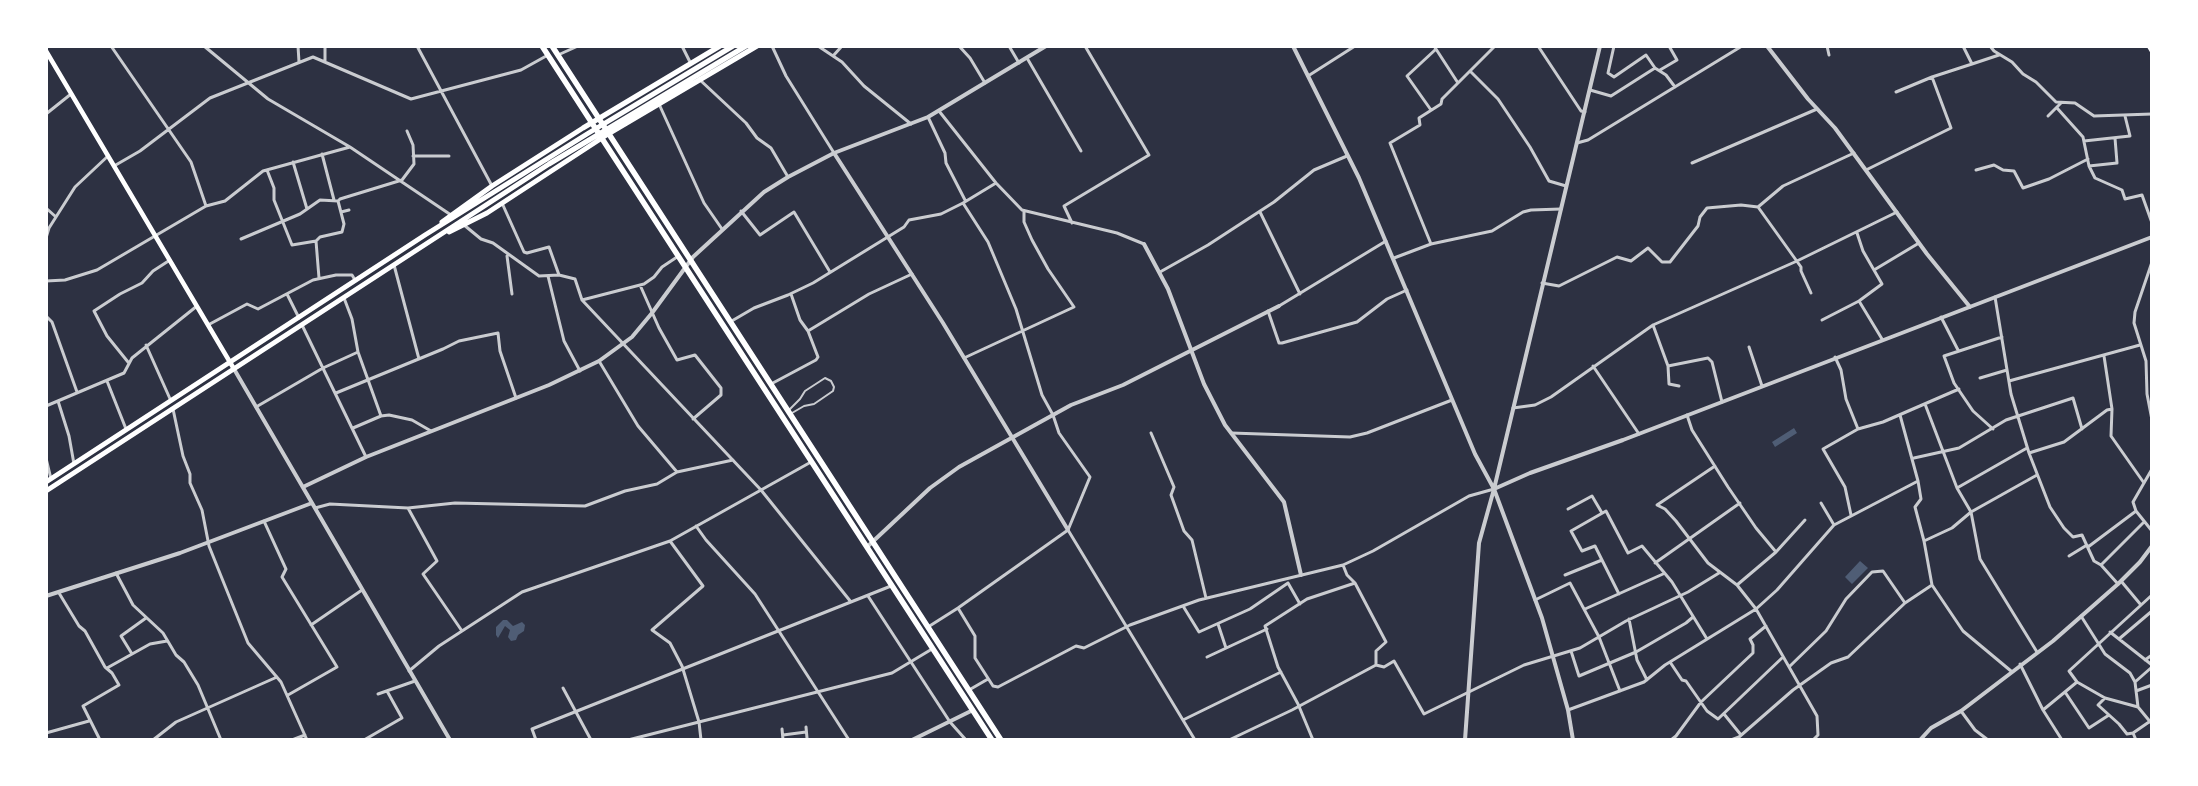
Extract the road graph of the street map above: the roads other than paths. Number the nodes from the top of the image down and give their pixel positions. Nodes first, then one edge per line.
1 (111, 46) edge
2 (204, 46) edge
3 (298, 46) edge
4 (325, 46) edge
5 (417, 46) edge
6 (542, 46) edge
7 (552, 46) edge
8 (578, 46) edge
9 (682, 46) edge
10 (720, 46) edge
11 (734, 46) edge
12 (746, 46) edge
13 (757, 46) edge
14 (772, 46) edge
15 (818, 46) edge
16 (842, 46) edge
17 (959, 46) edge
18 (1009, 46) edge
19 (1046, 46) edge
20 (1084, 46) edge
21 (1293, 46) edge
22 (1355, 46) edge
23 (1495, 46) edge
24 (1538, 46) edge
25 (1600, 46) edge
26 (1614, 46) edge
27 (1669, 46) edge
28 (1742, 46) edge
29 (1767, 46) edge
30 (1827, 46) edge
31 (1963, 46) edge
32 (1990, 46) edge
33 (2150, 46) edge
34 (1039, 48) edge
35 (1434, 48) edge
36 (2152, 50) edge
37 (46, 51) edge
38 (548, 55) junction
39 (724, 55) junction
40 (1829, 55) dead end
41 (1999, 55) junction
42 (558, 56) junction
43 (833, 56) junction
44 (1027, 58) junction
45 (299, 62) junction
46 (324, 62) junction
47 (1019, 63) junction
48 (691, 64) junction
49 (1972, 64) junction
50 (1656, 68) junction
51 (1660, 70) junction
52 (1470, 71) junction
53 (1308, 76) junction
54 (1932, 77) junction
55 (700, 80) junction
56 (249, 83) junction
57 (985, 83) junction
58 (1458, 83) junction
59 (1675, 87) junction
60 (441, 90) junction
61 (1590, 90) junction
62 (1896, 92) dead end
63 (72, 94) junction
64 (2061, 103) junction
65 (659, 104) junction
66 (2057, 108) junction
67 (1817, 109) junction
68 (1432, 110) junction
69 (939, 111) junction
70 (1585, 112) junction
71 (46, 114) edge
72 (2152, 114) edge
73 (2048, 116) dead end
74 (2125, 116) junction
75 (928, 117) junction
76 (597, 119) junction
77 (591, 123) junction
78 (911, 124) junction
79 (167, 130) junction
80 (407, 131) dead end
81 (608, 134) junction
82 (2115, 138) junction
83 (601, 139) junction
84 (2084, 141) junction
85 (1577, 143) junction
86 (350, 146) junction
87 (1082, 151) dead end
88 (834, 153) junction
89 (1854, 153) junction
90 (322, 154) junction
91 (108, 155) junction
92 (414, 156) junction
93 (449, 156) dead end
94 (1347, 156) junction
95 (2088, 159) junction
96 (293, 162) junction
97 (1692, 163) dead end
98 (114, 166) junction
99 (2089, 166) junction
100 (267, 170) junction
101 (1866, 170) junction
102 (1976, 170) dead end
103 (788, 177) junction
104 (402, 180) junction
105 (996, 183) junction
106 (492, 186) junction
107 (1566, 186) junction
108 (336, 200) junction
109 (964, 202) junction
110 (502, 203) junction
111 (206, 206) junction
112 (1758, 207) junction
113 (46, 208) edge
114 (307, 209) junction
115 (1561, 209) junction
116 (349, 210) dead end
117 (742, 211) junction
118 (341, 212) junction
119 (1024, 212) junction
120 (1260, 212) junction
121 (1897, 212) junction
122 (451, 214) junction
123 (56, 217) junction
124 (284, 222) junction
125 (2152, 222) edge
126 (1072, 223) junction
127 (464, 225) junction
128 (722, 229) junction
129 (1857, 233) junction
130 (155, 235) junction
131 (425, 235) junction
132 (888, 237) junction
133 (2152, 237) edge
134 (46, 238) edge
135 (241, 239) dead end
136 (433, 240) junction
137 (316, 241) junction
138 (1386, 241) junction
139 (1920, 243) junction
140 (1144, 244) joint
141 (1431, 244) junction
142 (507, 256) dead end
143 (677, 257) junction
144 (1394, 258) junction
145 (170, 260) junction
146 (1797, 261) junction
147 (689, 262) junction
148 (2152, 262) edge
149 (394, 265) junction
150 (685, 269) junction
151 (1874, 270) junction
152 (830, 272) junction
153 (1160, 272) junction
154 (912, 274) junction
155 (558, 275) junction
156 (548, 276) junction
157 (2146, 276) junction
158 (319, 278) junction
159 (2152, 278) edge
160 (46, 281) edge
161 (356, 281) junction
162 (1542, 283) junction
163 (640, 285) junction
164 (1407, 290) junction
165 (1812, 293) dead end
166 (287, 294) junction
167 (512, 294) dead end
168 (791, 294) junction
169 (1300, 294) junction
170 (344, 298) junction
171 (1994, 298) junction
172 (582, 300) junction
173 (1859, 301) junction
174 (197, 306) junction
175 (1279, 306) joint
176 (1970, 307) junction
177 (1268, 311) junction
178 (652, 314) junction
179 (46, 316) edge
180 (1941, 317) junction
181 (299, 318) junction
182 (1822, 320) dead end
183 (730, 322) junction
184 (208, 325) junction
185 (302, 325) junction
186 (1653, 325) junction
187 (808, 331) junction
188 (1021, 331) junction
189 (2002, 337) junction
190 (1882, 339) junction
191 (146, 345) junction
192 (624, 345) junction
193 (2140, 345) junction
194 (1749, 347) dead end
195 (1192, 350) junction
196 (1958, 350) junction
197 (358, 352) junction
198 (2104, 356) junction
199 (419, 358) junction
200 (964, 358) junction
201 (1835, 358) junction
202 (599, 361) junction
203 (128, 362) junction
204 (2146, 362) junction
205 (230, 363) junction
206 (2152, 363) edge
207 (1593, 366) junction
208 (1668, 366) junction
209 (323, 368) junction
210 (234, 369) junction
211 (2007, 370) junction
212 (580, 371) junction
213 (1980, 378) dead end
214 (369, 380) junction
215 (107, 381) junction
216 (2009, 381) junction
217 (770, 384) junction
218 (1679, 386) dead end
219 (1762, 386) junction
220 (1958, 389) junction
221 (77, 392) junction
222 (336, 393) junction
223 (516, 398) junction
224 (1452, 400) junction
225 (58, 401) junction
226 (171, 401) junction
227 (1722, 402) junction
228 (1925, 404) junction
229 (46, 406) edge
230 (256, 407) junction
231 (1513, 408) junction
232 (173, 409) junction
233 (2112, 409) junction
234 (789, 412) junction
235 (1053, 415) junction
236 (1686, 415) junction
237 (1900, 415) junction
238 (381, 416) junction
239 (782, 416) junction
240 (2018, 416) junction
241 (693, 419) junction
242 (2152, 420) edge
243 (353, 428) junction
244 (1858, 429) junction
245 (1993, 429) junction
246 (2082, 429) junction
247 (126, 430) junction
248 (431, 431) junction
249 (1150, 433) dead end
250 (1231, 433) junction
251 (1639, 434) junction
252 (1013, 438) junction
253 (2027, 448) junction
254 (1942, 453) junction
255 (2029, 453) junction
256 (366, 457) junction
257 (46, 458) edge
258 (1914, 458) junction
259 (733, 460) junction
260 (811, 461) junction
261 (74, 464) junction
262 (1715, 466) junction
263 (2152, 469) edge
264 (677, 472) junction
265 (2037, 475) junction
266 (49, 480) edge
267 (1918, 481) junction
268 (2144, 483) junction
269 (303, 487) junction
270 (1957, 488) junction
271 (1494, 489) junction
272 (761, 490) junction
273 (46, 491) edge
274 (312, 503) junction
275 (1740, 503) junction
276 (1821, 503) dead end
277 (315, 508) junction
278 (408, 508) junction
279 (1568, 509) dead end
280 (2136, 511) junction
281 (1971, 512) junction
282 (1602, 513) junction
283 (1852, 516) junction
284 (1805, 520) dead end
285 (264, 521) junction
286 (2144, 522) junction
287 (1834, 525) junction
288 (696, 526) junction
289 (1068, 530) junction
290 (2152, 530) edge
291 (1690, 537) junction
292 (670, 541) junction
293 (1924, 541) junction
294 (209, 542) junction
295 (872, 542) junction
296 (2087, 546) junction
297 (2152, 546) edge
298 (867, 547) junction
299 (1776, 552) junction
300 (2069, 556) dead end
301 (1602, 560) junction
302 (1655, 562) junction
303 (1343, 564) junction
304 (2101, 565) junction
305 (1719, 573) junction
306 (116, 574) junction
307 (1565, 574) dead end
308 (1663, 574) junction
309 (1301, 576) junction
310 (1287, 582) junction
311 (1355, 583) junction
312 (2120, 583) junction
313 (1932, 585) junction
314 (892, 586) junction
315 (1737, 586) junction
316 (362, 590) junction
317 (59, 592) junction
318 (1619, 594) junction
319 (1680, 595) junction
320 (2152, 595) edge
321 (46, 596) edge
322 (868, 596) junction
323 (1206, 598) junction
324 (1535, 600) junction
325 (851, 602) junction
326 (1905, 603) junction
327 (1300, 604) junction
328 (2141, 605) junction
329 (1183, 606) junction
330 (958, 608) junction
331 (1585, 609) junction
332 (1756, 609) junction
333 (2152, 610) edge
334 (2081, 616) junction
335 (1693, 617) junction
336 (146, 618) junction
337 (1629, 619) junction
338 (1218, 624) junction
339 (311, 625) junction
340 (1766, 626) junction
341 (928, 627) junction
342 (1127, 627) junction
343 (1267, 629) junction
344 (462, 631) junction
345 (778, 631) junction
346 (2110, 632) junction
347 (1599, 637) junction
348 (1707, 639) junction
349 (2119, 639) junction
350 (167, 640) junction
351 (2098, 644) junction
352 (1226, 648) junction
353 (932, 649) junction
354 (1571, 651) junction
355 (1636, 652) junction
356 (2037, 652) junction
357 (132, 654) junction
358 (1552, 655) junction
359 (2152, 655) edge
360 (1207, 656) dead end
361 (1783, 657) junction
362 (2145, 660) junction
363 (912, 662) junction
364 (1670, 662) junction
365 (1610, 663) junction
366 (1376, 664) junction
367 (2020, 664) junction
368 (2152, 666) edge
369 (1789, 667) junction
370 (106, 668) junction
371 (683, 669) junction
372 (409, 671) junction
373 (2011, 671) junction
374 (1281, 672) junction
375 (277, 677) junction
376 (988, 679) junction
377 (1647, 680) junction
378 (416, 681) junction
379 (2077, 682) junction
380 (2135, 682) junction
381 (2152, 685) edge
382 (1800, 686) junction
383 (563, 688) dead end
384 (387, 691) junction
385 (968, 691) junction
386 (1620, 691) junction
387 (2136, 691) junction
388 (818, 692) junction
389 (1467, 692) junction
390 (2065, 692) junction
391 (378, 694) dead end
392 (288, 695) junction
393 (2105, 698) junction
394 (1701, 702) junction
395 (979, 706) junction
396 (1299, 706) junction
397 (208, 707) junction
398 (2138, 707) junction
399 (973, 710) junction
400 (1568, 710) junction
401 (2043, 710) junction
402 (1961, 711) junction
403 (576, 712) junction
404 (1724, 714) junction
405 (2109, 715) junction
406 (1184, 720) junction
407 (89, 721) junction
408 (699, 722) junction
409 (950, 722) junction
410 (2150, 723) edge
411 (806, 727) dead end
412 (782, 729) dead end
413 (806, 732) junction
414 (2133, 733) junction
415 (46, 734) edge
416 (305, 735) junction
417 (782, 735) junction
418 (1741, 735) junction
419 (1676, 736) junction
420 (807, 738) dead end
421 (100, 740) edge
422 (152, 740) edge
423 (220, 740) edge
424 (292, 740) edge
425 (307, 740) edge
426 (364, 740) edge
427 (450, 740) edge
428 (536, 740) edge
429 (591, 740) edge
430 (628, 740) edge
431 (701, 740) edge
432 (783, 740) edge
433 (849, 740) edge
434 (912, 740) edge
435 (966, 740) edge
436 (992, 740) edge
437 (1001, 740) edge
438 (1195, 740) edge
439 (1229, 740) edge
440 (1313, 740) edge
441 (1465, 740) edge
442 (1573, 740) edge
443 (1671, 740) edge
444 (1679, 740) edge
445 (1731, 740) edge
446 (1813, 740) edge
447 (1920, 740) edge
448 (1988, 740) edge
449 (2062, 740) edge
450 (2136, 740) edge

1 - 79 street
2 - 56 street
3 - 45 street
4 - 46 street
5 - 60 street
6 - 38 highway
7 - 42 highway
8 - 42 street
9 - 48 street
10 - 48 main road
11 - 39 main road
12 - 39 main road
13 - 55 main road
14 - 88 street
15 - 43 street
16 - 43 street
17 - 57 street
18 - 47 street
19 - 34 street
20 - 126 street
21 - 53 street
22 - 53 street
23 - 52 street
24 - 70 street
25 - 61 street
26 - 50 street
27 - 51 street
28 - 59 street
29 - 67 street
30 - 40 street
31 - 49 street
32 - 41 street
33 - 36 main road
34 - 44 street
35 - 58 street
35 - 68 street
37 - 63 main road
38 - 60 street
38 - 77 highway
39 - 131 main road
39 - 136 main road
41 - 49 street
41 - 64 street
42 - 76 highway
43 - 78 street
44 - 47 street
44 - 87 street
45 - 46 street
45 - 56 street
46 - 60 street
47 - 57 street
48 - 76 main road
49 - 54 street
50 - 51 street
50 - 61 street
51 - 59 street
52 - 58 street
52 - 107 street
53 - 94 street
54 - 62 street
54 - 101 street
55 - 65 main road
55 - 103 street
56 - 79 street
56 - 86 street
57 - 69 street
58 - 68 street
59 - 85 street
60 - 106 street
61 - 70 street
63 - 71 street
63 - 91 main road
64 - 66 street
64 - 74 street
65 - 81 main road
65 - 128 street
66 - 73 street
66 - 84 street
67 - 89 street
67 - 97 street
68 - 141 street
69 - 75 street
69 - 105 street
70 - 85 street
72 - 74 street
74 - 82 street
75 - 78 street
75 - 109 street
76 - 77 main road
76 - 81 highway
77 - 83 highway
77 - 106 main road
78 - 88 street
79 - 98 street
79 - 111 street
80 - 92 street
81 - 83 main road
81 - 147 highway
82 - 84 street
82 - 99 street
83 - 110 main road
83 - 143 highway
84 - 95 street
85 - 107 street
86 - 90 street
86 - 104 street
88 - 103 street
88 - 132 street
89 - 101 street
89 - 112 street
90 - 96 street
90 - 108 street
91 - 98 main road
91 - 123 street
92 - 93 street
92 - 104 street
94 - 120 street
94 - 138 street
95 - 99 street
95 - 102 street
96 - 100 street
96 - 114 street
98 - 130 main road
99 - 125 street
100 - 111 street
100 - 124 street
101 - 121 street
103 - 117 street
104 - 108 street
104 - 122 street
105 - 109 street
105 - 119 street
106 - 122 main road
107 - 115 street
108 - 114 street
108 - 118 street
109 - 132 street
109 - 188 street
110 - 127 main road
110 - 155 street
111 - 130 street
112 - 146 street
112 - 162 street
113 - 123 street
114 - 124 street
115 - 141 street
115 - 162 street
116 - 118 street
117 - 128 street
117 - 152 street
118 - 137 street
119 - 126 street
119 - 188 street
120 - 153 street
120 - 169 street
121 - 129 street
121 - 139 street
122 - 131 main road
123 - 134 street
124 - 135 street
124 - 137 street
126 - 140 street
127 - 136 main road
127 - 156 street
128 - 147 street
129 - 146 street
129 - 151 street
130 - 145 main road
130 - 160 street
131 - 161 main road
132 - 152 street
132 - 154 street
133 - 171 street
136 - 149 main road
137 - 158 street
138 - 144 street
138 - 169 street
139 - 151 street
139 - 176 street
140 - 153 street
141 - 144 street
142 - 167 street
143 - 150 highway
143 - 163 street
144 - 164 street
145 - 174 main road
145 - 203 street
146 - 165 street
146 - 186 street
147 - 150 street
147 - 183 highway
148 - 157 street
149 - 170 main road
149 - 199 street
150 - 178 street
150 - 239 highway
151 - 173 street
152 - 168 street
153 - 195 street
154 - 187 street
154 - 200 street
155 - 156 street
155 - 172 street
156 - 212 street
157 - 159 street
157 - 193 street
158 - 161 street
158 - 166 street
161 - 181 main road
162 - 231 street
163 - 172 street
163 - 178 street
164 - 177 street
164 - 224 street
166 - 181 street
166 - 184 street
168 - 183 street
168 - 187 street
169 - 175 street
170 - 185 main road
170 - 197 street
171 - 176 street
171 - 189 street
172 - 192 street
173 - 182 street
173 - 190 street
174 - 184 main road
174 - 191 street
175 - 177 street
176 - 180 street
177 - 195 street
178 - 192 street
178 - 241 street
179 - 221 street
180 - 190 street
180 - 196 street
181 - 205 main road
183 - 217 highway
184 - 205 main road
185 - 209 street
185 - 210 main road
186 - 207 street
186 - 208 street
187 - 217 street
188 - 200 street
188 - 235 street
189 - 196 street
189 - 211 street
190 - 201 street
191 - 203 street
191 - 226 street
192 - 202 street
192 - 241 street
193 - 198 street
193 - 204 street
194 - 219 street
195 - 235 street
195 - 250 street
196 - 220 street
197 - 209 street
197 - 214 street
198 - 216 street
198 - 233 street
199 - 214 street
199 - 223 street
200 - 252 street
201 - 219 street
201 - 244 street
202 - 212 street
202 - 264 street
203 - 215 street
204 - 206 street
204 - 242 street
205 - 210 main road
205 - 226 main road
207 - 231 street
207 - 251 street
208 - 218 street
208 - 227 street
209 - 222 street
209 - 230 street
210 - 230 street
210 - 232 main road
211 - 213 street
211 - 216 street
212 - 223 street
214 - 222 street
214 - 238 street
215 - 221 street
215 - 247 street
216 - 240 street
217 - 234 highway
219 - 227 street
220 - 228 street
220 - 245 street
221 - 225 street
222 - 243 street
223 - 248 street
224 - 250 street
224 - 271 street
225 - 229 street
225 - 261 street
226 - 247 main road
227 - 236 street
228 - 237 street
228 - 254 street
230 - 269 street
231 - 271 street
232 - 273 main road
232 - 294 street
233 - 246 street
233 - 268 street
234 - 234 lane
234 - 239 lane
234 - 295 highway
235 - 252 street
235 - 289 street
236 - 251 street
236 - 262 street
237 - 244 street
237 - 258 street
238 - 243 street
238 - 248 street
239 - 260 highway
240 - 245 street
240 - 246 street
240 - 253 street
241 - 259 street
243 - 256 street
244 - 283 street
245 - 254 street
246 - 255 street
247 - 261 main road
248 - 256 street
249 - 323 street
250 - 309 street
251 - 271 street
252 - 289 street
252 - 295 street
253 - 255 street
253 - 270 street
254 - 258 street
254 - 270 street
255 - 265 street
256 - 269 street
257 - 266 street
258 - 267 street
259 - 264 street
259 - 272 street
260 - 272 street
260 - 298 highway
261 - 266 main road
262 - 275 street
262 - 291 street
263 - 268 street
264 - 278 street
265 - 281 street
265 - 296 street
267 - 283 street
267 - 293 street
268 - 280 street
269 - 274 street
270 - 281 street
271 - 303 street
271 - 324 street
271 - 389 street
272 - 288 street
272 - 325 street
274 - 277 street
274 - 285 street
275 - 291 street
275 - 299 street
276 - 287 street
277 - 278 street
277 - 316 street
278 - 344 street
279 - 282 street
280 - 286 street
280 - 296 street
281 - 293 street
281 - 356 street
282 - 301 street
282 - 302 street
283 - 287 street
284 - 299 street
285 - 294 street
285 - 339 street
286 - 290 street
286 - 304 street
287 - 332 street
288 - 292 street
288 - 345 street
289 - 330 street
289 - 342 street
291 - 302 street
291 - 305 street
292 - 344 street
292 - 371 street
293 - 313 street
294 - 306 street
294 - 375 street
295 - 298 street
295 - 341 highway
296 - 300 street
296 - 304 street
297 - 312 street
298 - 314 highway
299 - 315 street
301 - 307 street
301 - 318 street
302 - 308 street
303 - 309 street
303 - 311 street
304 - 312 street
305 - 315 street
305 - 319 street
306 - 317 street
306 - 336 street
308 - 318 street
308 - 319 street
309 - 310 street
310 - 323 street
310 - 327 street
310 - 338 street
311 - 327 street
311 - 366 street
312 - 328 street
312 - 334 street
313 - 326 street
313 - 373 street
314 - 322 street
314 - 353 highway
315 - 332 street
316 - 339 street
316 - 372 street
317 - 321 street
317 - 370 street
318 - 331 street
319 - 335 street
319 - 337 street
320 - 328 street
322 - 325 street
322 - 363 street
323 - 329 street
324 - 331 street
324 - 358 street
325 - 345 street
326 - 369 street
326 - 382 street
327 - 343 street
328 - 346 street
329 - 338 street
329 - 342 street
330 - 341 street
330 - 376 street
331 - 347 street
332 - 340 street
332 - 348 street
333 - 349 street
334 - 351 street
334 - 356 street
335 - 348 street
335 - 355 street
336 - 350 street
336 - 357 street
337 - 347 street
337 - 355 street
338 - 352 street
339 - 392 street
340 - 361 street
340 - 394 street
341 - 385 highway
342 - 376 street
342 - 406 street
343 - 352 street
343 - 374 street
344 - 372 street
345 - 371 street
345 - 388 street
346 - 349 street
346 - 351 street
347 - 354 street
347 - 365 street
348 - 364 street
349 - 362 street
350 - 357 street
350 - 397 street
351 - 379 street
351 - 380 street
352 - 360 street
353 - 363 street
353 - 399 highway
354 - 358 street
354 - 365 street
355 - 365 street
355 - 377 street
356 - 367 street
357 - 370 street
358 - 389 street
358 - 400 street
359 - 362 street
361 - 369 street
361 - 404 street
362 - 368 street
363 - 388 street
363 - 409 street
364 - 377 street
364 - 394 street
365 - 386 street
366 - 389 street
366 - 396 street
367 - 373 street
367 - 401 street
368 - 380 street
369 - 382 street
370 - 407 street
371 - 403 street
371 - 408 street
372 - 378 street
373 - 402 street
374 - 396 street
374 - 406 street
375 - 392 street
375 - 397 street
376 - 385 street
377 - 386 street
378 - 384 street
378 - 427 street
379 - 390 street
379 - 393 street
380 - 387 street
381 - 387 street
382 - 418 street
382 - 446 street
383 - 403 street
384 - 391 street
384 - 426 street
385 - 395 highway
386 - 400 street
387 - 398 street
388 - 408 street
388 - 433 street
389 - 441 street
390 - 401 street
390 - 405 street
392 - 416 street
393 - 398 street
393 - 405 street
394 - 404 street
394 - 419 street
395 - 399 street
395 - 437 highway
396 - 439 street
396 - 440 street
397 - 422 street
397 - 423 street
398 - 410 street
399 - 409 street
399 - 436 highway
400 - 442 street
401 - 449 street
402 - 447 street
402 - 448 street
403 - 428 street
403 - 429 street
404 - 418 street
405 - 414 street
406 - 438 street
407 - 415 street
407 - 421 street
408 - 430 street
408 - 431 street
409 - 434 street
409 - 435 street
410 - 414 street
411 - 413 street
412 - 417 street
413 - 417 street
413 - 420 street
414 - 450 street
416 - 424 street
416 - 425 street
417 - 432 street
418 - 445 street
419 - 443 street
419 - 444 street

